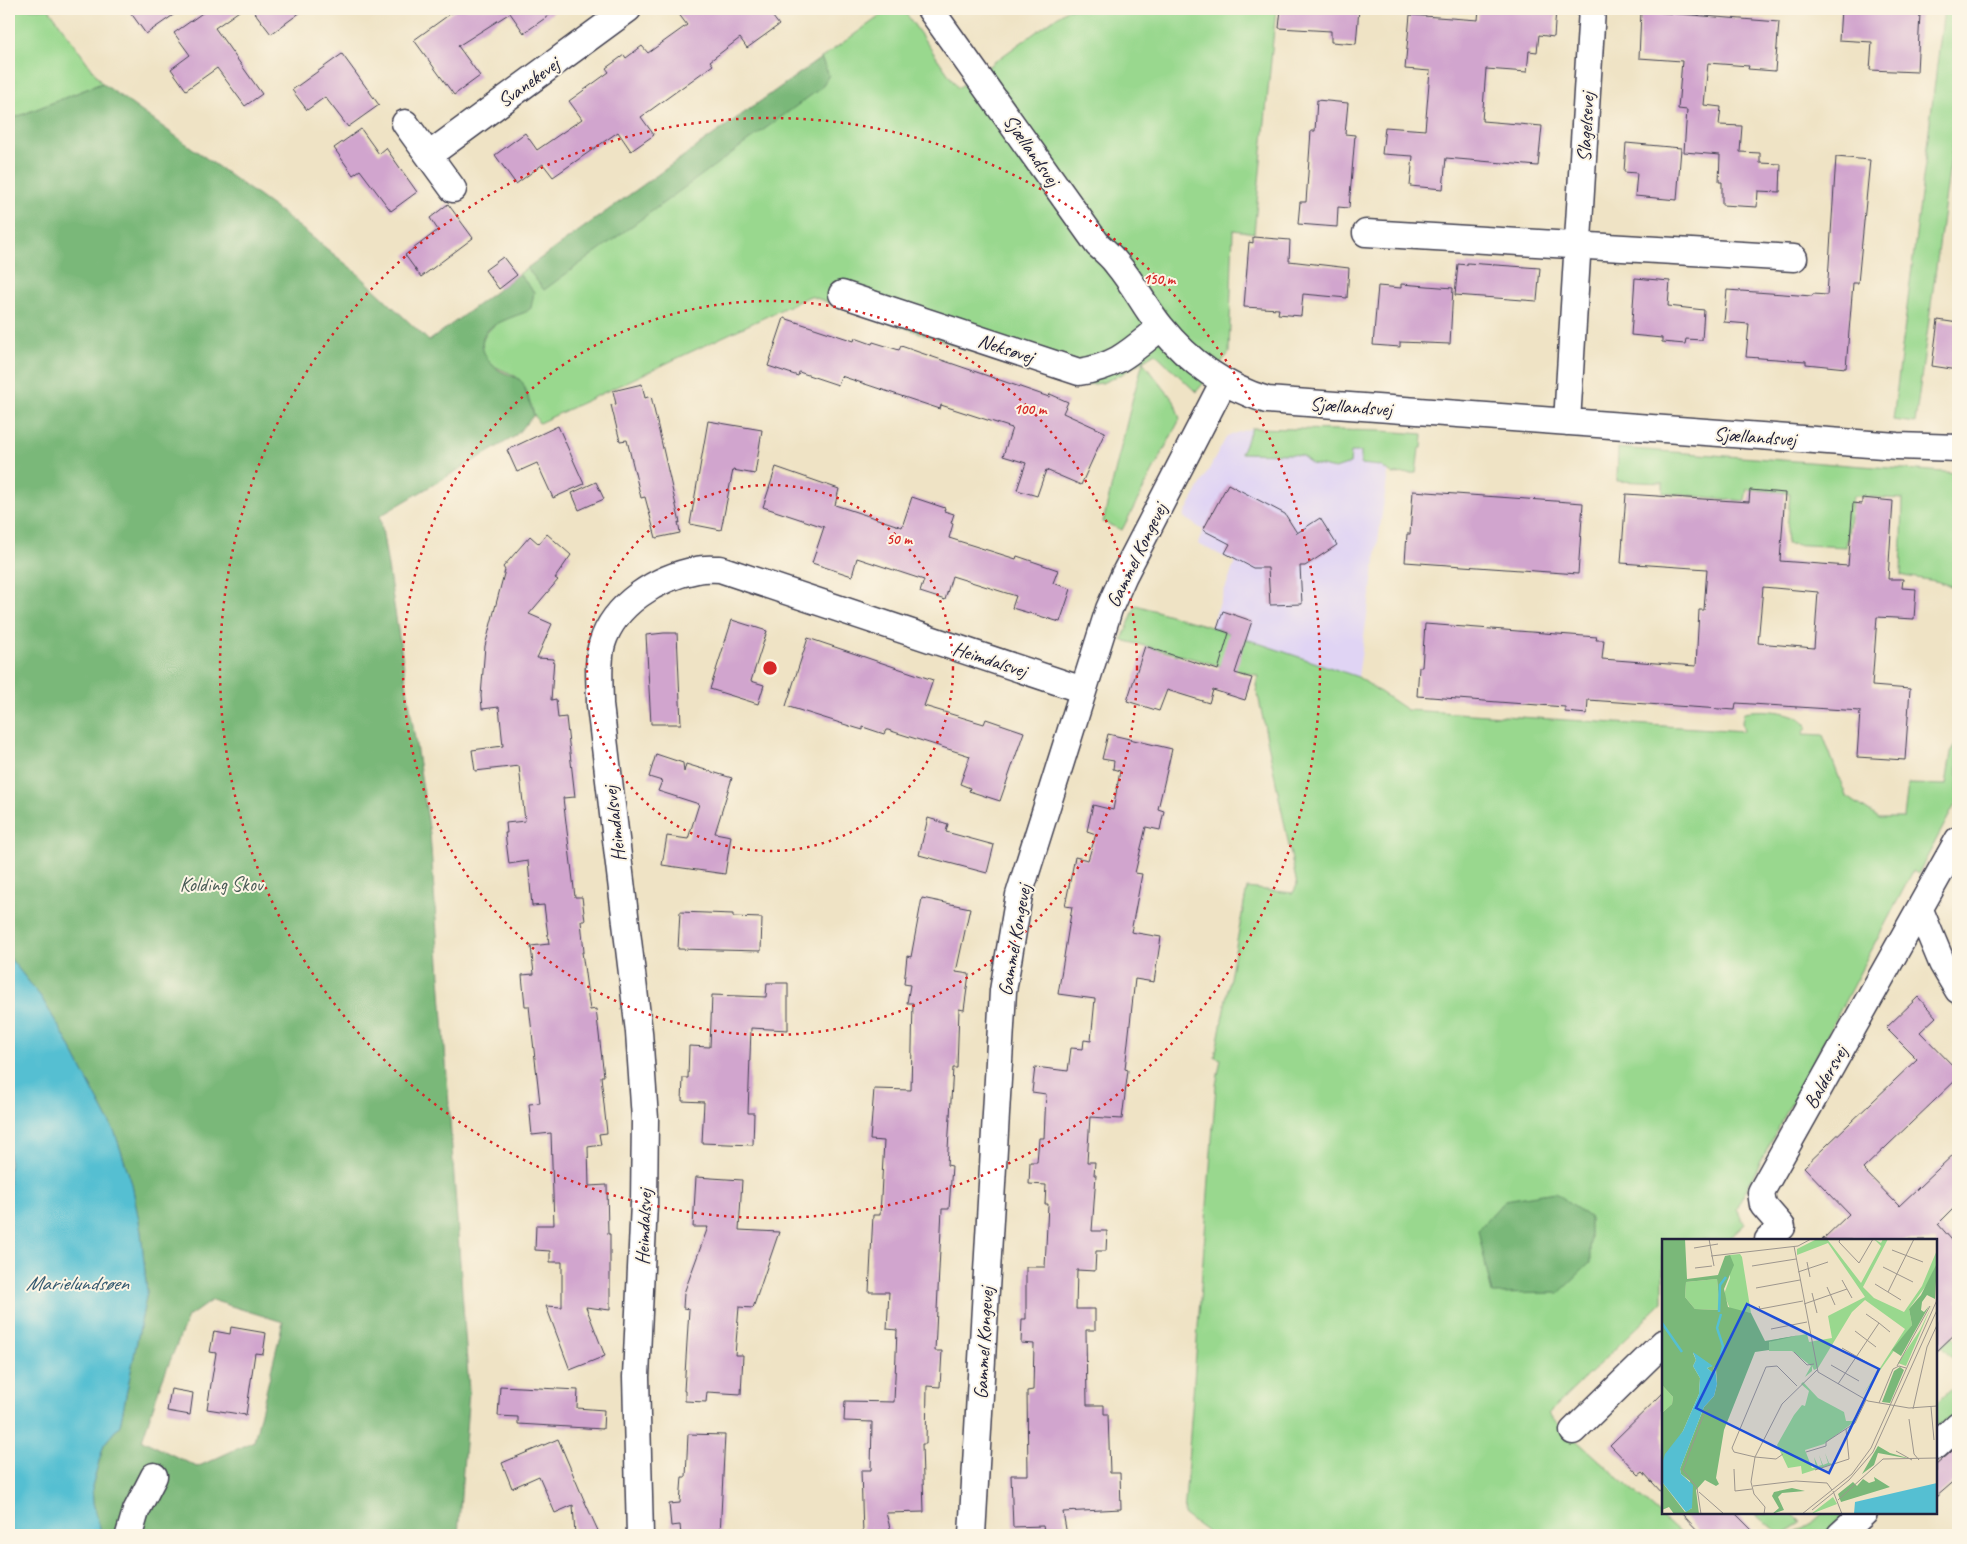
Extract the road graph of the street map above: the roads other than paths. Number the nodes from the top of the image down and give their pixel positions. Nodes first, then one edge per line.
1 (628, 9) edge
2 (930, 9) edge
3 (1592, 9) edge
4 (405, 123) dead end
5 (429, 155) junction
6 (453, 189) dead end
7 (1366, 233) dead end
8 (1577, 246) junction
9 (1794, 258) dead end
10 (842, 294) dead end
11 (1161, 327) junction
12 (1223, 383) junction
13 (1567, 422) junction
14 (1958, 448) edge
15 (1083, 690) junction
16 (1958, 840) edge
17 (1920, 910) junction
18 (1958, 990) edge
19 (1769, 1239) edge
20 (1662, 1344) edge
21 (1958, 1425) edge
22 (1573, 1431) dead end
23 (1937, 1445) edge
24 (154, 1476) dead end
25 (1863, 1514) edge
26 (129, 1535) edge
27 (640, 1535) edge
28 (972, 1535) edge
29 (1840, 1535) edge

1 - 5 street, Svanekevej
2 - 11 street, Sjællandsvej
3 - 8 street, Slagelsevej
4 - 5 street
5 - 6 street
7 - 8 street
8 - 9 street
8 - 13 street, Slagelsevej
10 - 11 street, Neksøvej
11 - 12 street, Sjællandsvej
12 - 13 street, Sjællandsvej
12 - 15 street, Gammel Kongevej
13 - 14 street, Sjællandsvej
15 - 27 street, Heimdalsvej
15 - 28 street, Gammel Kongevej
16 - 17 street, Baldersvej
17 - 18 street
17 - 19 street, Baldersvej
20 - 22 street
21 - 23 street
24 - 26 street
25 - 29 street

